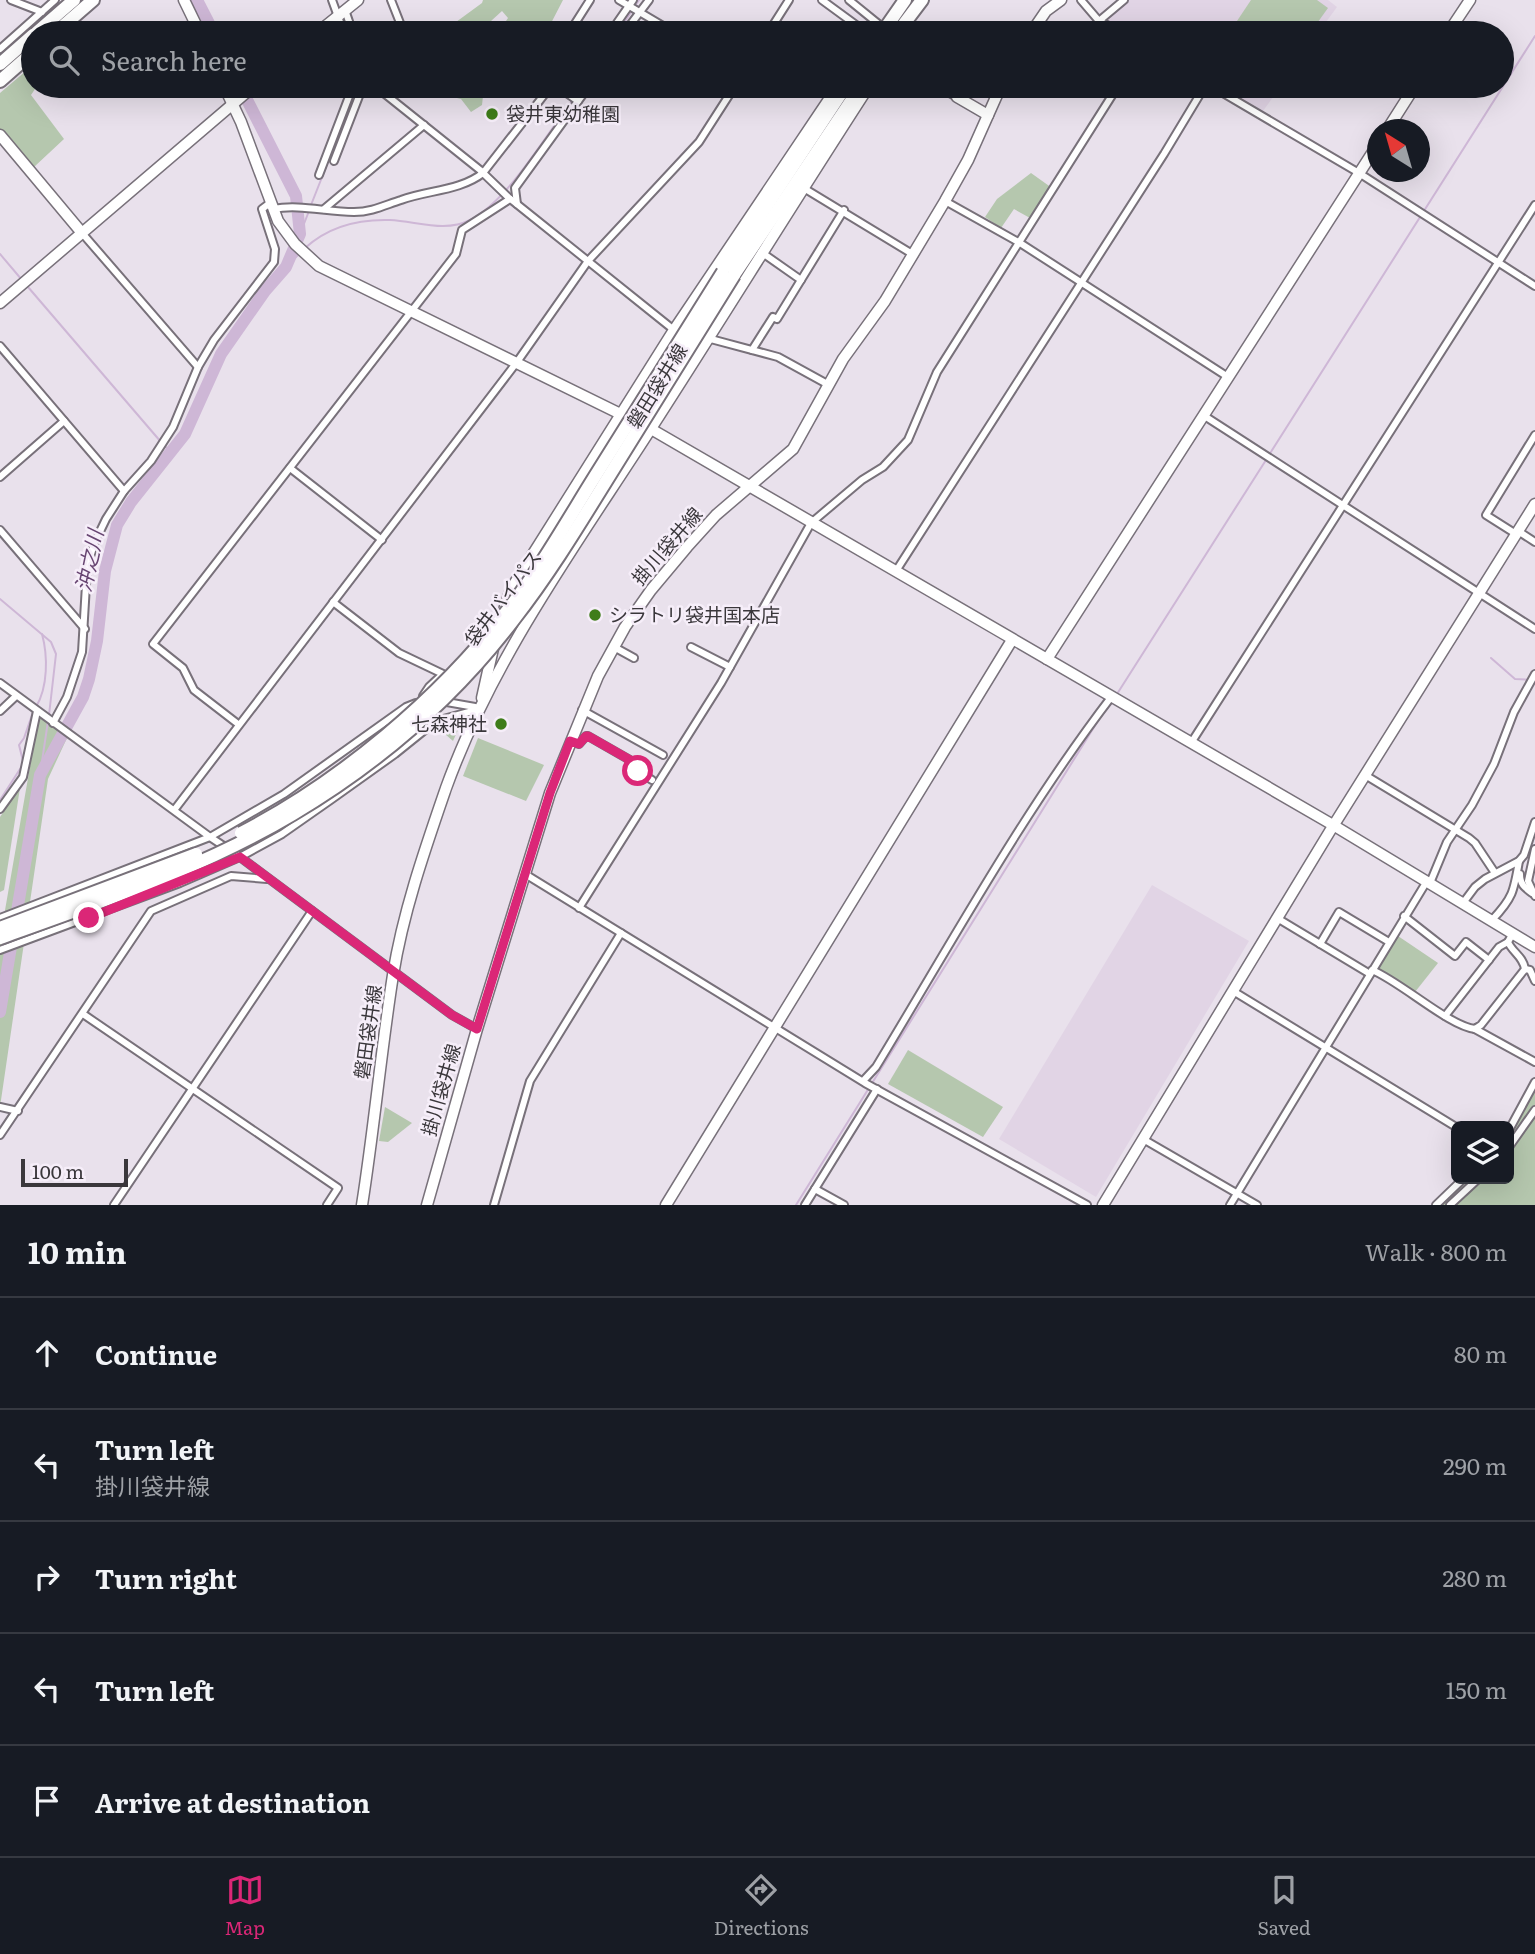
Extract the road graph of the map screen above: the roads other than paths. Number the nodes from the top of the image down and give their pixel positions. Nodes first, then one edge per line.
1 (11, 0) edge
2 (55, 0) edge
3 (74, 0) edge
4 (93, 0) edge
5 (184, 0) edge
6 (332, 0) edge
7 (358, 0) edge
8 (391, 0) edge
9 (590, 0) edge
10 (620, 0) edge
11 (649, 0) edge
12 (789, 0) edge
13 (822, 0) edge
14 (849, 0) edge
15 (903, 0) edge
16 (922, 0) edge
17 (928, 0) edge
18 (1059, 0) edge
19 (1081, 0) edge
20 (1124, 0) edge
21 (1470, 0) edge
22 (634, 6) edge
23 (42, 12) junction
24 (341, 13) junction
25 (32, 21) edge
26 (49, 21) edge
27 (69, 21) edge
28 (195, 21) edge
29 (331, 21) edge
30 (342, 21) edge
31 (346, 21) edge
32 (399, 21) edge
33 (577, 21) edge
34 (621, 21) edge
35 (657, 21) edge
36 (776, 21) edge
37 (851, 21) edge
38 (869, 21) edge
39 (887, 21) edge
40 (906, 21) edge
41 (913, 21) edge
42 (1039, 21) edge
43 (1099, 21) joint
44 (1456, 21) edge
45 (21, 30) edge
46 (21, 45) edge
47 (0, 49) edge
48 (21, 63) edge
49 (0, 64) edge
50 (0, 81) edge
51 (232, 98) edge
52 (240, 98) edge
53 (348, 98) edge
54 (358, 98) edge
55 (390, 98) edge
56 (542, 98) edge
57 (727, 98) edge
58 (830, 98) edge
59 (839, 98) edge
60 (853, 98) edge
61 (861, 98) edge
62 (959, 98) edge
63 (996, 98) edge
64 (1111, 98) edge
65 (1198, 98) edge
66 (1231, 98) edge
67 (1407, 98) edge
68 (575, 99) edge
69 (235, 102) junction
70 (988, 115) junction
71 (1394, 119) edge
72 (424, 125) junction
73 (0, 135) edge
74 (1367, 160) edge
75 (334, 161) dead end
76 (483, 173) junction
77 (1359, 173) junction
78 (319, 175) dead end
79 (802, 187) junction
80 (509, 198) junction
81 (945, 201) junction
82 (517, 204) junction
83 (1535, 205) edge
84 (272, 206) junction
85 (324, 209) junction
86 (844, 210) junction
87 (82, 233) junction
88 (1020, 243) junction
89 (761, 252) junction
90 (914, 255) junction
91 (588, 261) junction
92 (1498, 262) junction
93 (729, 274) junction
94 (801, 280) junction
95 (1082, 283) junction
96 (1535, 285) edge
97 (0, 303) edge
98 (411, 311) junction
99 (674, 330) junction
100 (707, 338) junction
101 (0, 346) edge
102 (752, 350) junction
103 (517, 362) junction
104 (198, 367) junction
105 (1228, 377) junction
106 (829, 385) junction
107 (624, 413) junction
108 (1203, 415) junction
109 (64, 422) junction
110 (651, 429) junction
111 (1535, 435) edge
112 (290, 468) junction
113 (0, 477) edge
114 (748, 487) junction
115 (124, 491) junction
116 (1535, 504) edge
117 (1344, 505) junction
118 (811, 523) junction
119 (0, 530) edge
120 (1517, 533) junction
121 (382, 540) junction
122 (1535, 542) edge
123 (896, 571) junction
124 (1479, 592) junction
125 (333, 602) junction
126 (85, 629) junction
127 (1535, 629) edge
128 (1012, 640) junction
129 (614, 647) junction
130 (691, 647) dead end
131 (635, 658) dead end
132 (1046, 659) junction
133 (730, 667) junction
134 (1534, 679) edge
135 (0, 683) edge
136 (16, 696) junction
137 (1112, 696) junction
138 (421, 701) junction
139 (480, 709) junction
140 (582, 710) junction
141 (0, 711) edge
142 (37, 711) junction
143 (53, 723) junction
144 (238, 724) junction
145 (570, 741) junction
146 (1191, 743) junction
147 (663, 755) dead end
148 (1365, 775) junction
149 (652, 780) dead end
150 (0, 809) edge
151 (174, 809) junction
152 (1535, 822) edge
153 (1334, 825) junction
154 (1454, 830) junction
155 (210, 837) junction
156 (1535, 849) edge
157 (240, 857) junction
158 (1520, 861) junction
159 (1495, 873) junction
160 (525, 874) junction
161 (270, 880) junction
162 (1428, 882) junction
163 (1535, 895) edge
164 (1463, 903) junction
165 (579, 908) junction
166 (312, 911) junction
167 (1404, 916) junction
168 (0, 918) edge
169 (1277, 918) junction
170 (1492, 920) junction
171 (0, 928) edge
172 (621, 933) junction
173 (1511, 937) junction
174 (0, 938) edge
175 (1389, 942) junction
176 (1320, 943) junction
177 (1535, 947) edge
178 (0, 950) edge
179 (1489, 960) junction
180 (1525, 969) junction
181 (393, 972) junction
182 (1371, 972) junction
183 (1535, 981) edge
184 (1233, 991) junction
185 (83, 1014) junction
186 (1445, 1016) junction
187 (774, 1028) junction
188 (477, 1029) junction
189 (1475, 1029) junction
190 (1326, 1047) junction
191 (1535, 1062) edge
192 (864, 1082) junction
193 (1535, 1082) edge
194 (876, 1088) junction
195 (193, 1089) junction
196 (0, 1107) edge
197 (1535, 1110) edge
198 (18, 1111) junction
199 (1514, 1122) edge
200 (1451, 1124) edge
201 (0, 1135) edge
202 (1143, 1139) junction
203 (1514, 1140) edge
204 (1458, 1184) edge
205 (1473, 1184) edge
206 (815, 1189) junction
207 (1237, 1193) junction
208 (114, 1205) edge
209 (327, 1205) edge
210 (362, 1205) edge
211 (427, 1205) edge
212 (494, 1205) edge
213 (666, 1205) edge
214 (805, 1205) edge
215 (844, 1205) edge
216 (1087, 1205) edge
217 (1103, 1205) edge
218 (1230, 1205) edge
219 (1257, 1205) edge
220 (1436, 1205) edge
221 (1450, 1205) edge

1 - 23 street
2 - 23 street
3 - 26 highway
4 - 27 highway
5 - 28 street
6 - 24 street
7 - 24 street
8 - 32 street
9 - 33 street
10 - 22 street
11 - 22 street
12 - 36 street
13 - 37 street
14 - 38 street
15 - 39 highway
16 - 40 highway
17 - 41 street
18 - 42 street
19 - 43 street
20 - 43 street
21 - 44 street
22 - 34 street
22 - 35 street
23 - 25 street
24 - 29 street
24 - 30 street
24 - 31 street
45 - 47 street
46 - 49 highway
48 - 50 highway
51 - 69 street
52 - 69 street
53 - 78 street
54 - 75 street
55 - 72 street
56 - 76 street
57 - 91 street
58 - 99 street, 磐田袋井線
59 - 93 highway, 袋井バイパス
60 - 93 highway, 袋井バイパス
61 - 79 street, 磐田袋井線
62 - 70 street
63 - 70 street, 掛川袋井線
64 - 88 street
65 - 95 street
66 - 77 street
67 - 71 street
68 - 82 street
69 - 84 street
69 - 87 street
70 - 81 street, 掛川袋井線
72 - 76 street
72 - 85 street
73 - 87 street
74 - 77 street
76 - 80 street
76 - 85 street
77 - 92 street
77 - 105 street
79 - 86 street
79 - 89 street, 磐田袋井線
80 - 82 street
80 - 98 street
81 - 88 street
81 - 90 street, 掛川袋井線
82 - 91 street
83 - 92 street
84 - 85 street
84 - 98 street
84 - 104 street
86 - 90 street
86 - 94 street
87 - 97 street
87 - 104 street
88 - 95 street
88 - 118 street
89 - 94 street
89 - 100 street, 磐田袋井線
90 - 106 street, 掛川袋井線
91 - 99 street
91 - 103 street
92 - 96 street
92 - 117 street
93 - 171 highway, 袋井バイパス, bridge
93 - 174 highway, 袋井バイパス, bridge
94 - 102 street
95 - 105 street
95 - 123 street
98 - 103 street
98 - 112 street
99 - 107 street, 磐田袋井線
100 - 102 street
100 - 110 street, 磐田袋井線
101 - 109 street
102 - 106 street
103 - 107 street
103 - 121 street
104 - 115 street
105 - 108 street
106 - 114 street, 掛川袋井線
107 - 110 street
107 - 139 street, 磐田袋井線
108 - 117 street
108 - 132 street
109 - 113 street
109 - 115 street
110 - 114 street
110 - 139 street, 磐田袋井線
111 - 120 street
112 - 121 street
112 - 144 street
114 - 118 street
114 - 129 street, 掛川袋井線
115 - 126 street
116 - 120 street
117 - 124 street
117 - 146 street
118 - 123 street
118 - 133 street
119 - 126 street
120 - 122 street
120 - 124 street
121 - 125 street
123 - 128 street
124 - 127 street
124 - 148 street
125 - 138 street
125 - 144 street
126 - 143 street
128 - 132 street
128 - 187 street
129 - 131 street
129 - 140 street, 掛川袋井線
130 - 133 street
132 - 137 street
133 - 165 street
134 - 154 street
135 - 136 street
136 - 141 street
136 - 142 street
137 - 146 street
137 - 192 street
138 - 139 street
138 - 155 street
139 - 157 street
139 - 181 street, 磐田袋井線
140 - 145 street, 掛川袋井線
140 - 147 street
142 - 143 street
142 - 150 street
143 - 151 street
144 - 151 street
145 - 149 street
145 - 160 street, 掛川袋井線
146 - 153 street
148 - 153 street
148 - 154 street
151 - 155 street
152 - 158 street
153 - 162 street
153 - 169 street
154 - 159 street
154 - 162 street
155 - 157 street
155 - 168 street
156 - 163 street
157 - 161 street
157 - 178 street
158 - 159 street
158 - 163 street
158 - 170 street
159 - 164 street
160 - 165 street
160 - 188 street, 掛川袋井線
161 - 166 street
161 - 185 street
162 - 164 street
162 - 167 street
164 - 170 street
165 - 172 street
166 - 181 street
166 - 195 street
167 - 175 street
167 - 179 street
169 - 176 street
169 - 184 street
170 - 173 street
172 - 187 street
172 - 212 street
173 - 177 street
173 - 179 street
173 - 180 street
175 - 176 street
175 - 182 street
176 - 182 street
179 - 186 street
180 - 183 street
180 - 189 street
181 - 188 street
181 - 210 street, 磐田袋井線
182 - 186 street
182 - 190 street
184 - 190 street
184 - 202 street
185 - 195 street
185 - 198 street
186 - 189 street
187 - 192 street
187 - 213 street
188 - 211 street, 掛川袋井線
189 - 191 street
190 - 200 street
190 - 207 street
192 - 194 street
193 - 199 street
194 - 206 street
194 - 216 street
195 - 208 street
195 - 209 street
196 - 198 street
197 - 203 street
198 - 201 street
202 - 207 street
202 - 217 street
204 - 220 street
205 - 221 street
206 - 214 street
206 - 215 street
207 - 218 street
207 - 219 street

